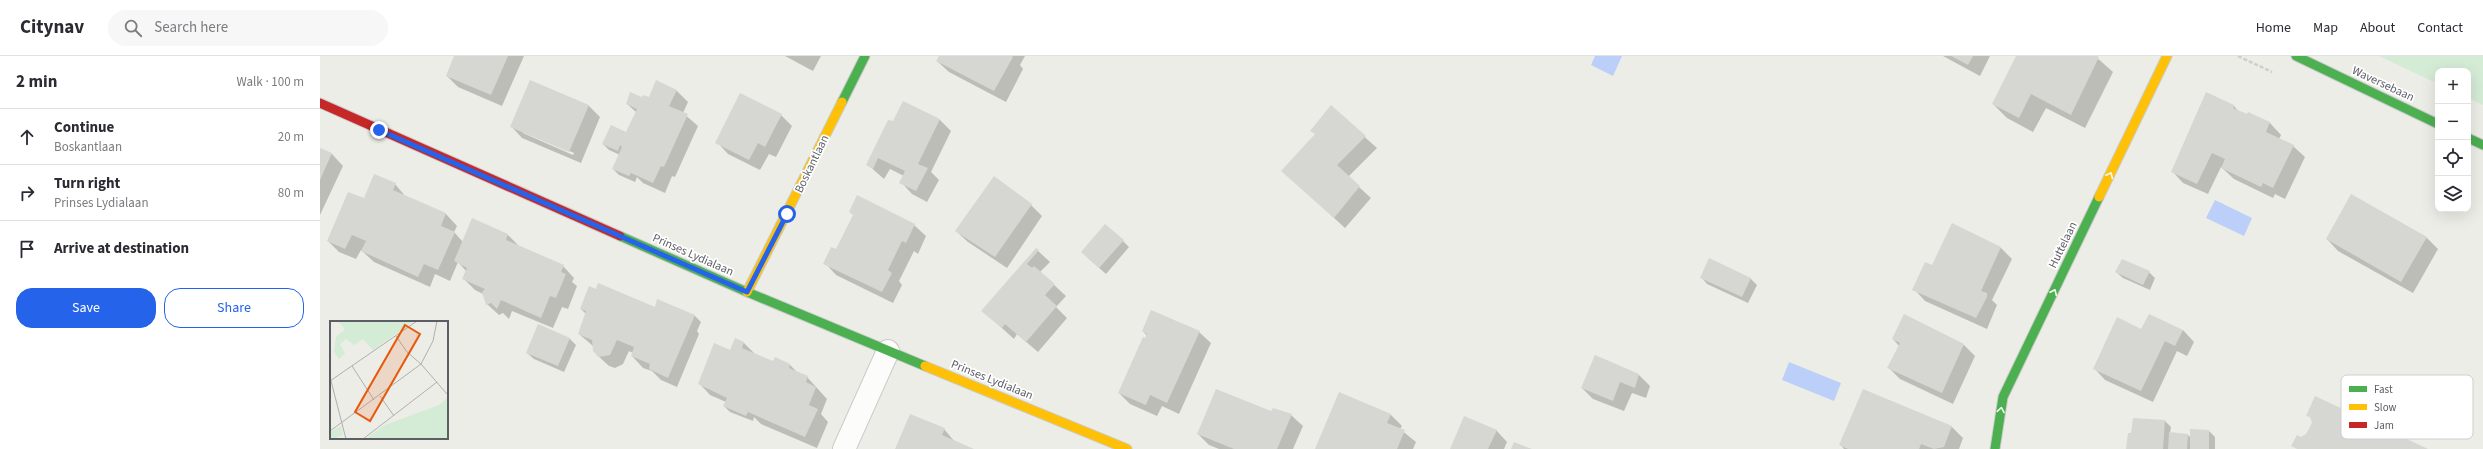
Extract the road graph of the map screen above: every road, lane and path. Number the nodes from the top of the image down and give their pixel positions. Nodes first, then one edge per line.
1 (865, 56) edge
2 (2167, 56) edge
3 (2296, 56) edge
4 (320, 103) edge
5 (2435, 123) edge
6 (2471, 139) edge
7 (2483, 145) edge
8 (747, 292) junction
9 (888, 350) junction
10 (844, 449) edge
11 (1127, 449) edge
12 (1995, 449) edge

1 - 8 street, Boskantlaan
12 -> 2 street, Huttelaan
3 - 5 street, Waversebaan
4 - 8 street, Prinses Lydialaan
6 - 7 street
8 - 9 street, Prinses Lydialaan
9 - 10 street
9 - 11 street, Prinses Lydialaan

